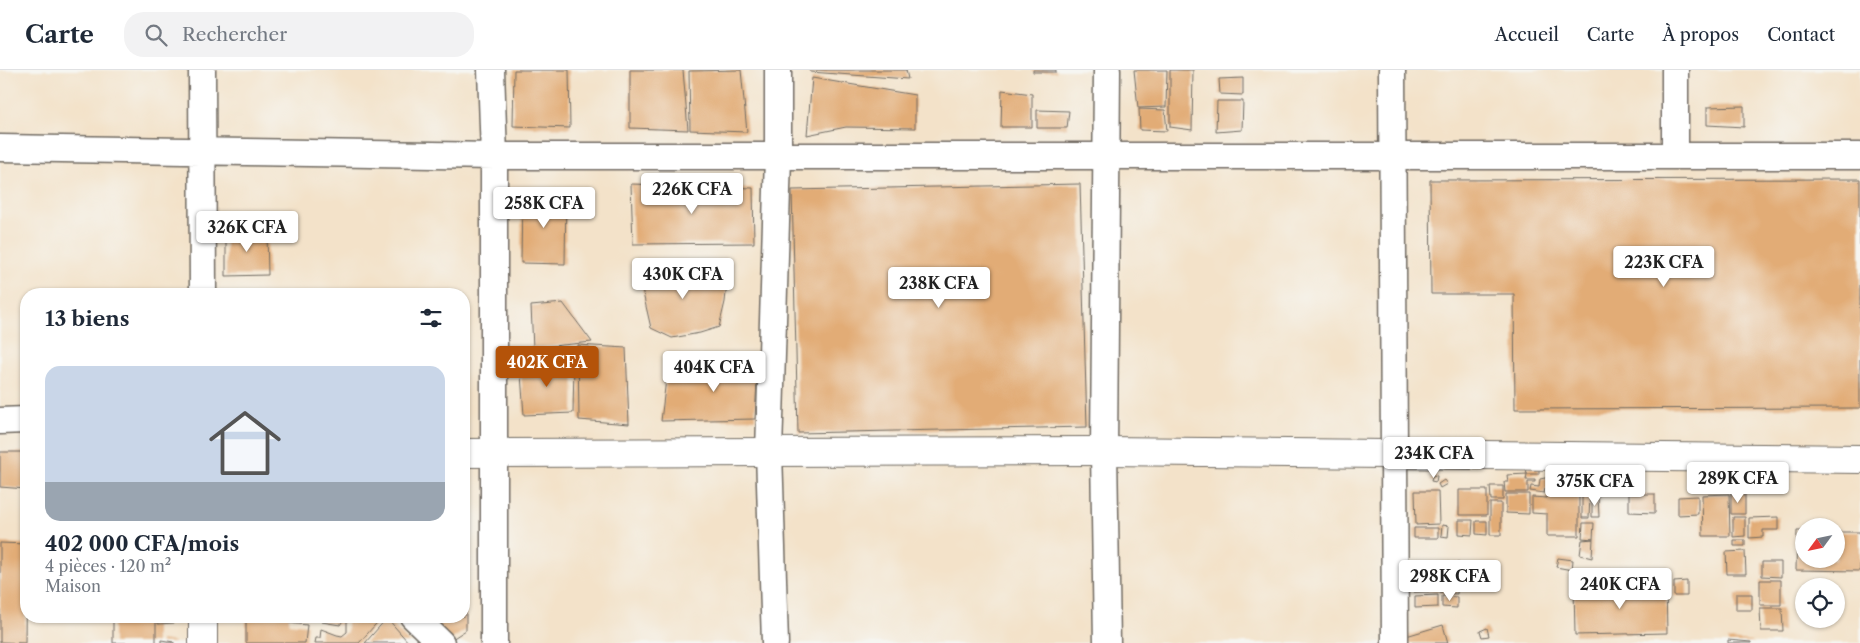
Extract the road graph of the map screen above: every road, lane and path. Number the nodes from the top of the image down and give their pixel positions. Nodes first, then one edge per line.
1 (202, 70) edge
2 (491, 70) edge
3 (778, 70) edge
4 (1107, 70) edge
5 (1392, 70) edge
6 (1675, 70) edge
7 (0, 148) edge
8 (201, 150) junction
9 (494, 156) junction
10 (1107, 156) junction
11 (1392, 156) junction
12 (1675, 156) junction
13 (1860, 156) edge
14 (778, 157) junction
15 (203, 288) edge
16 (20, 420) edge
17 (0, 421) edge
18 (769, 452) junction
19 (1104, 452) junction
20 (470, 453) edge
21 (494, 453) junction
22 (1395, 454) junction
23 (1860, 459) edge
24 (203, 623) edge
25 (420, 623) edge
26 (203, 643) edge
27 (441, 643) edge
28 (494, 643) edge
29 (775, 643) edge
30 (1106, 643) edge
31 (1395, 643) edge

1 - 8 street
2 - 9 street
3 - 14 street
4 - 10 street
5 - 11 street
6 - 12 street
7 - 8 street
8 - 9 street
8 - 15 street
9 - 14 street
9 - 21 street
10 - 11 street
10 - 14 street
10 - 19 street
11 - 12 street
11 - 22 street
12 - 13 street
14 - 18 street
16 - 17 street
18 - 19 street
18 - 21 street
18 - 29 street
19 - 22 street
19 - 30 street
20 - 21 street
21 - 28 street
22 - 23 street
22 - 31 street
24 - 26 street
25 - 27 street

